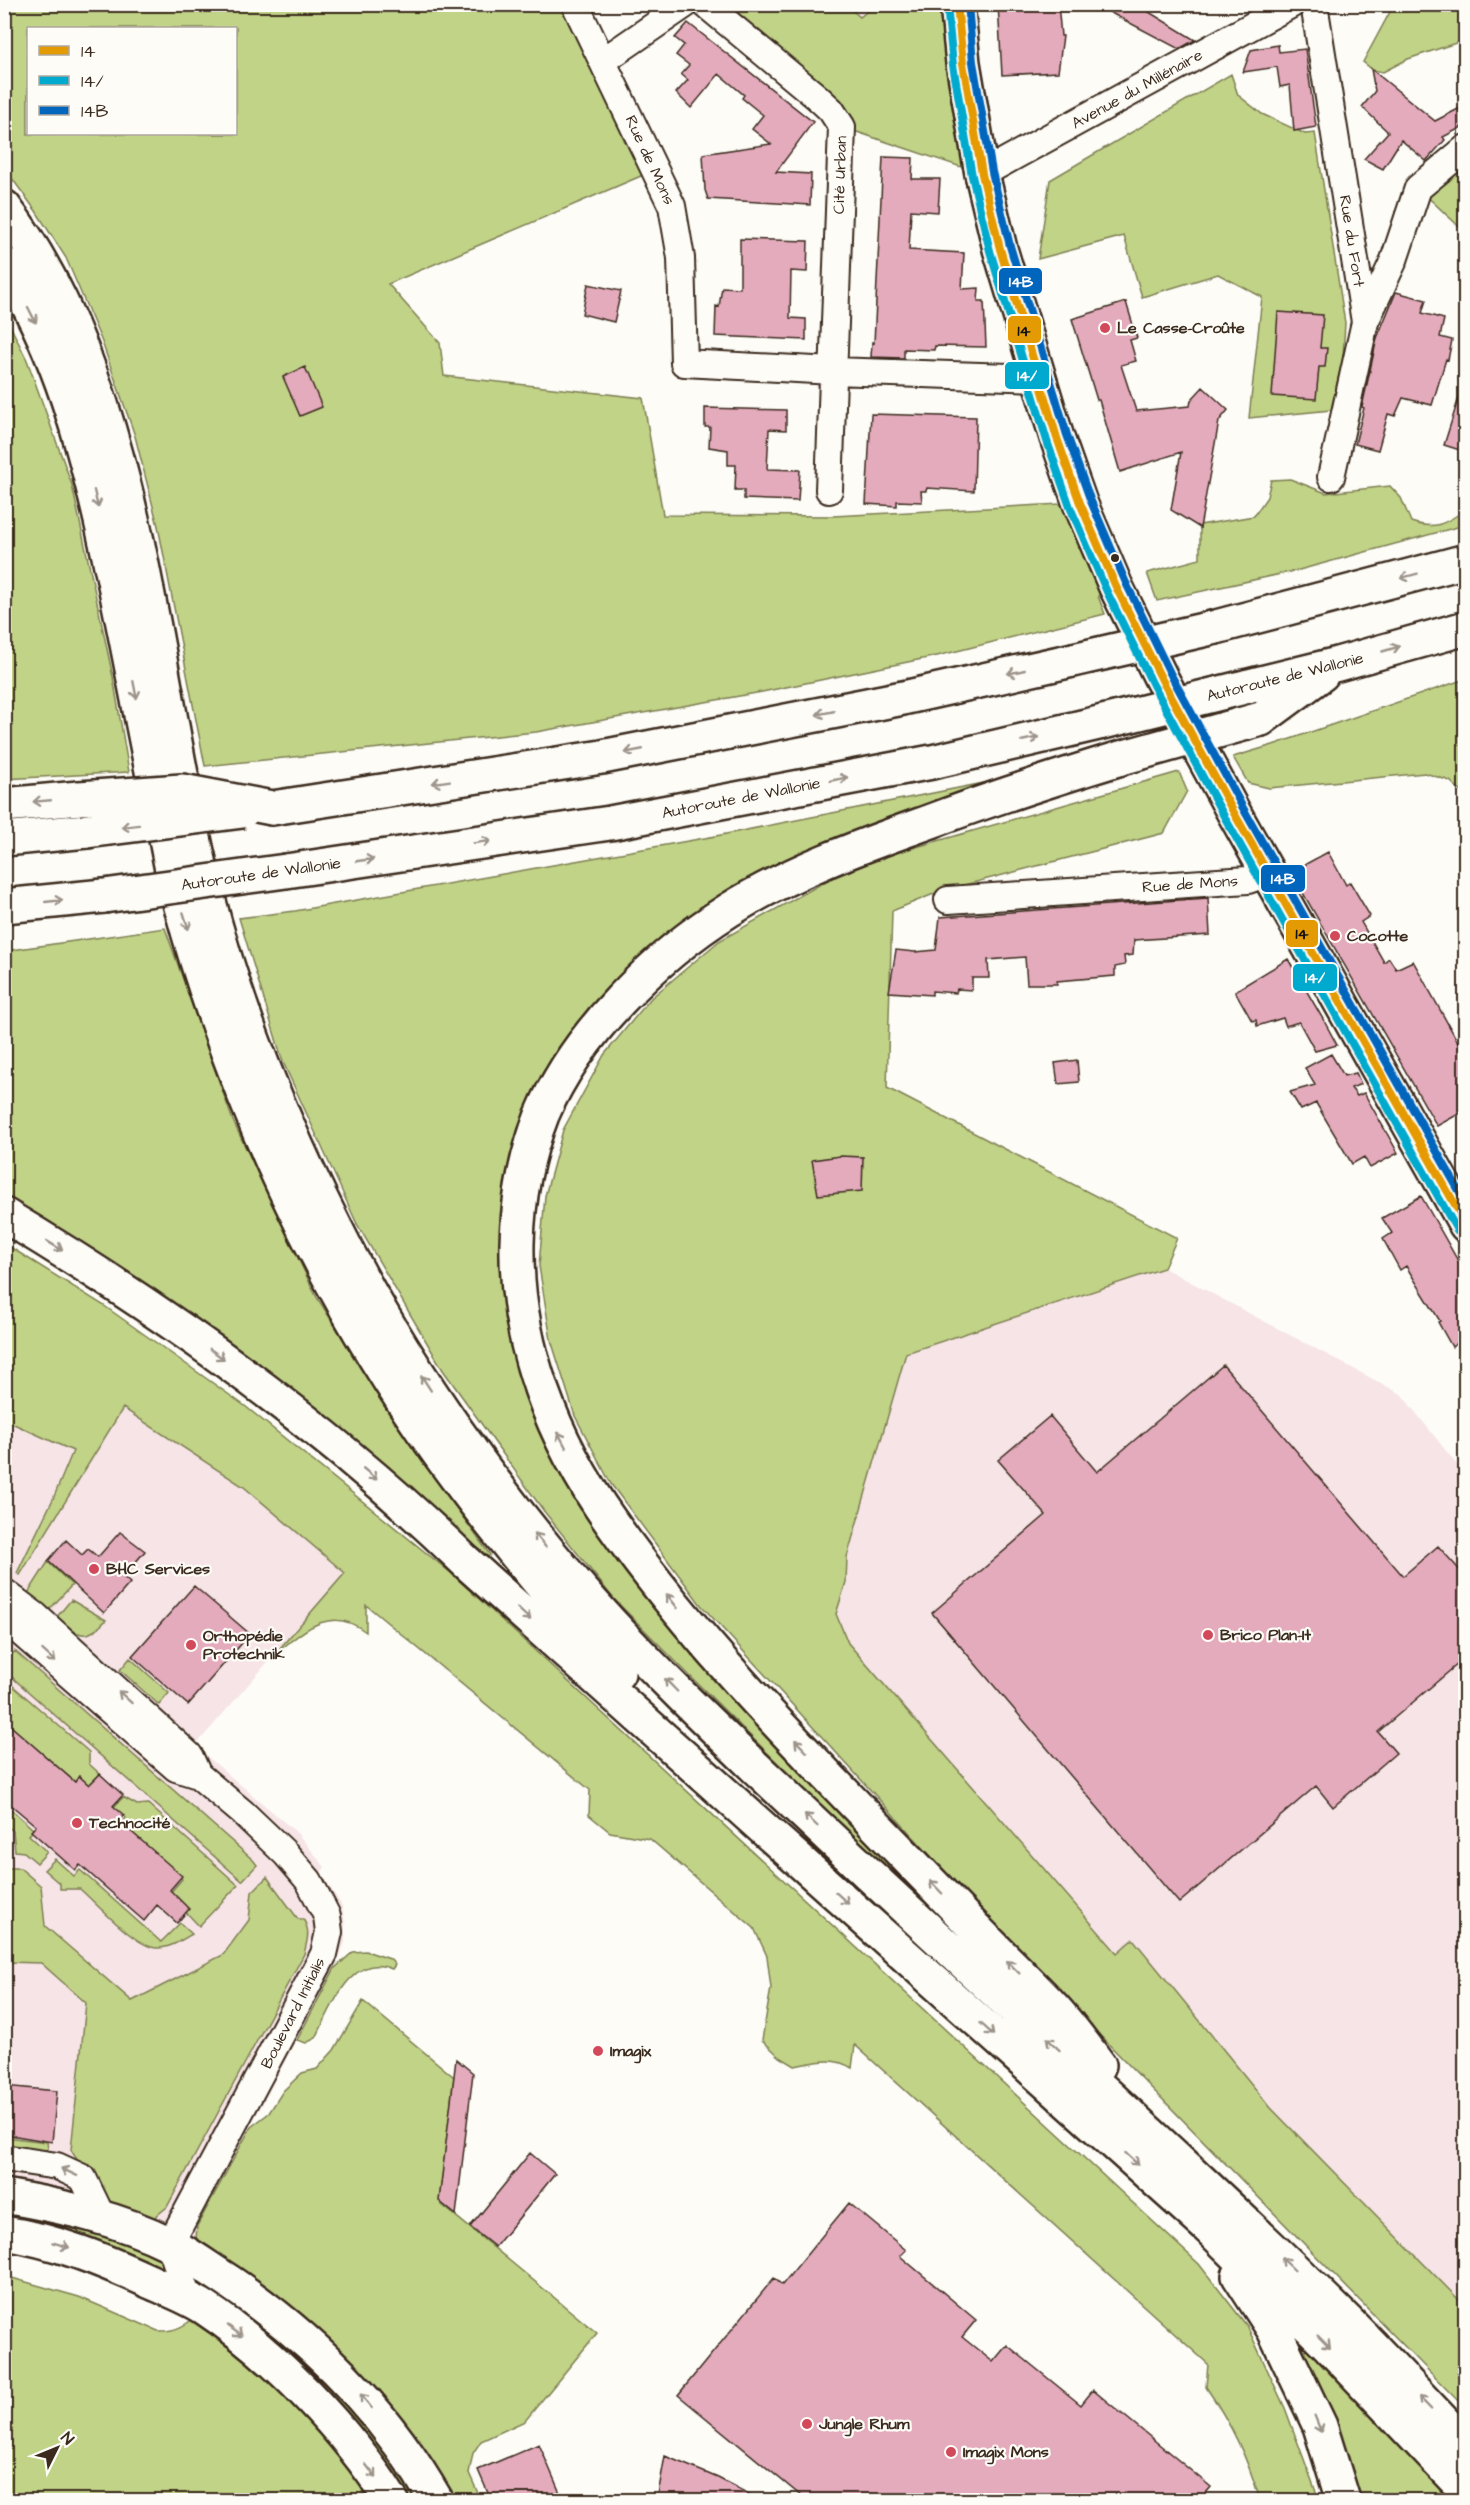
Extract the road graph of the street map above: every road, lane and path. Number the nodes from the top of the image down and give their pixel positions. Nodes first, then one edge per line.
1 (575, 4) edge
2 (686, 4) edge
3 (705, 4) edge
4 (957, 4) edge
5 (1292, 4) edge
6 (1314, 4) edge
7 (603, 61) junction
8 (1466, 148) edge
9 (982, 174) junction
10 (4, 207) edge
11 (4, 264) edge
12 (1365, 322) junction
13 (833, 371) junction
14 (1040, 378) junction
15 (1331, 477) dead end
16 (829, 490) dead end
17 (1466, 561) edge
18 (1466, 628) edge
19 (1334, 665) junction
20 (4, 805) edge
21 (272, 808) junction
22 (4, 839) edge
23 (1268, 873) junction
24 (948, 900) dead end
25 (4, 906) edge
26 (4, 1215) edge
27 (1466, 1225) edge
28 (4, 1592) edge
29 (4, 1618) edge
30 (198, 1775) junction
31 (720, 1789) junction
32 (1158, 2140) junction
33 (4, 2158) edge
34 (4, 2196) edge
35 (102, 2217) junction
36 (1208, 2227) junction
37 (4, 2233) edge
38 (170, 2244) junction
39 (188, 2299) junction
40 (1466, 2445) edge
41 (1466, 2491) edge
42 (391, 2500) edge
43 (436, 2500) edge
44 (1342, 2500) edge

1 - 7 street, Rue de Mons
2 - 7 street
3 - 13 street, Cité Urban
4 - 9 main road
5 - 9 street, Avenue du Millénaire
6 - 12 street, Rue du Fort
7 - 13 street, Rue de Mons
8 - 12 street
9 - 14 main road
32 -> 10 main road
11 -> 31 main road
12 - 15 street, Rue du Fort
13 - 14 street
13 - 16 street, Cité Urban
14 - 23 main road
17 -> 21 main road, bridge
19 -> 18 main road, Autoroute de Wallonie
25 -> 19 main road, Autoroute de Wallonie, bridge
32 -> 19 main road, bridge
21 -> 20 main road, bridge
21 -> 22 main road, bridge
23 - 24 street, Rue de Mons
23 - 27 main road
26 -> 31 main road
30 -> 28 street, Boulevard Initialis
29 -> 30 street, Boulevard Initialis
30 - 38 street, Boulevard Initialis
31 -> 36 main road
40 -> 32 main road
35 -> 33 street
34 - 35 main road
35 - 38 main road
36 -> 41 main road
36 -> 44 main road
37 -> 39 main road
38 - 39 street
43 -> 38 main road
39 -> 42 main road

